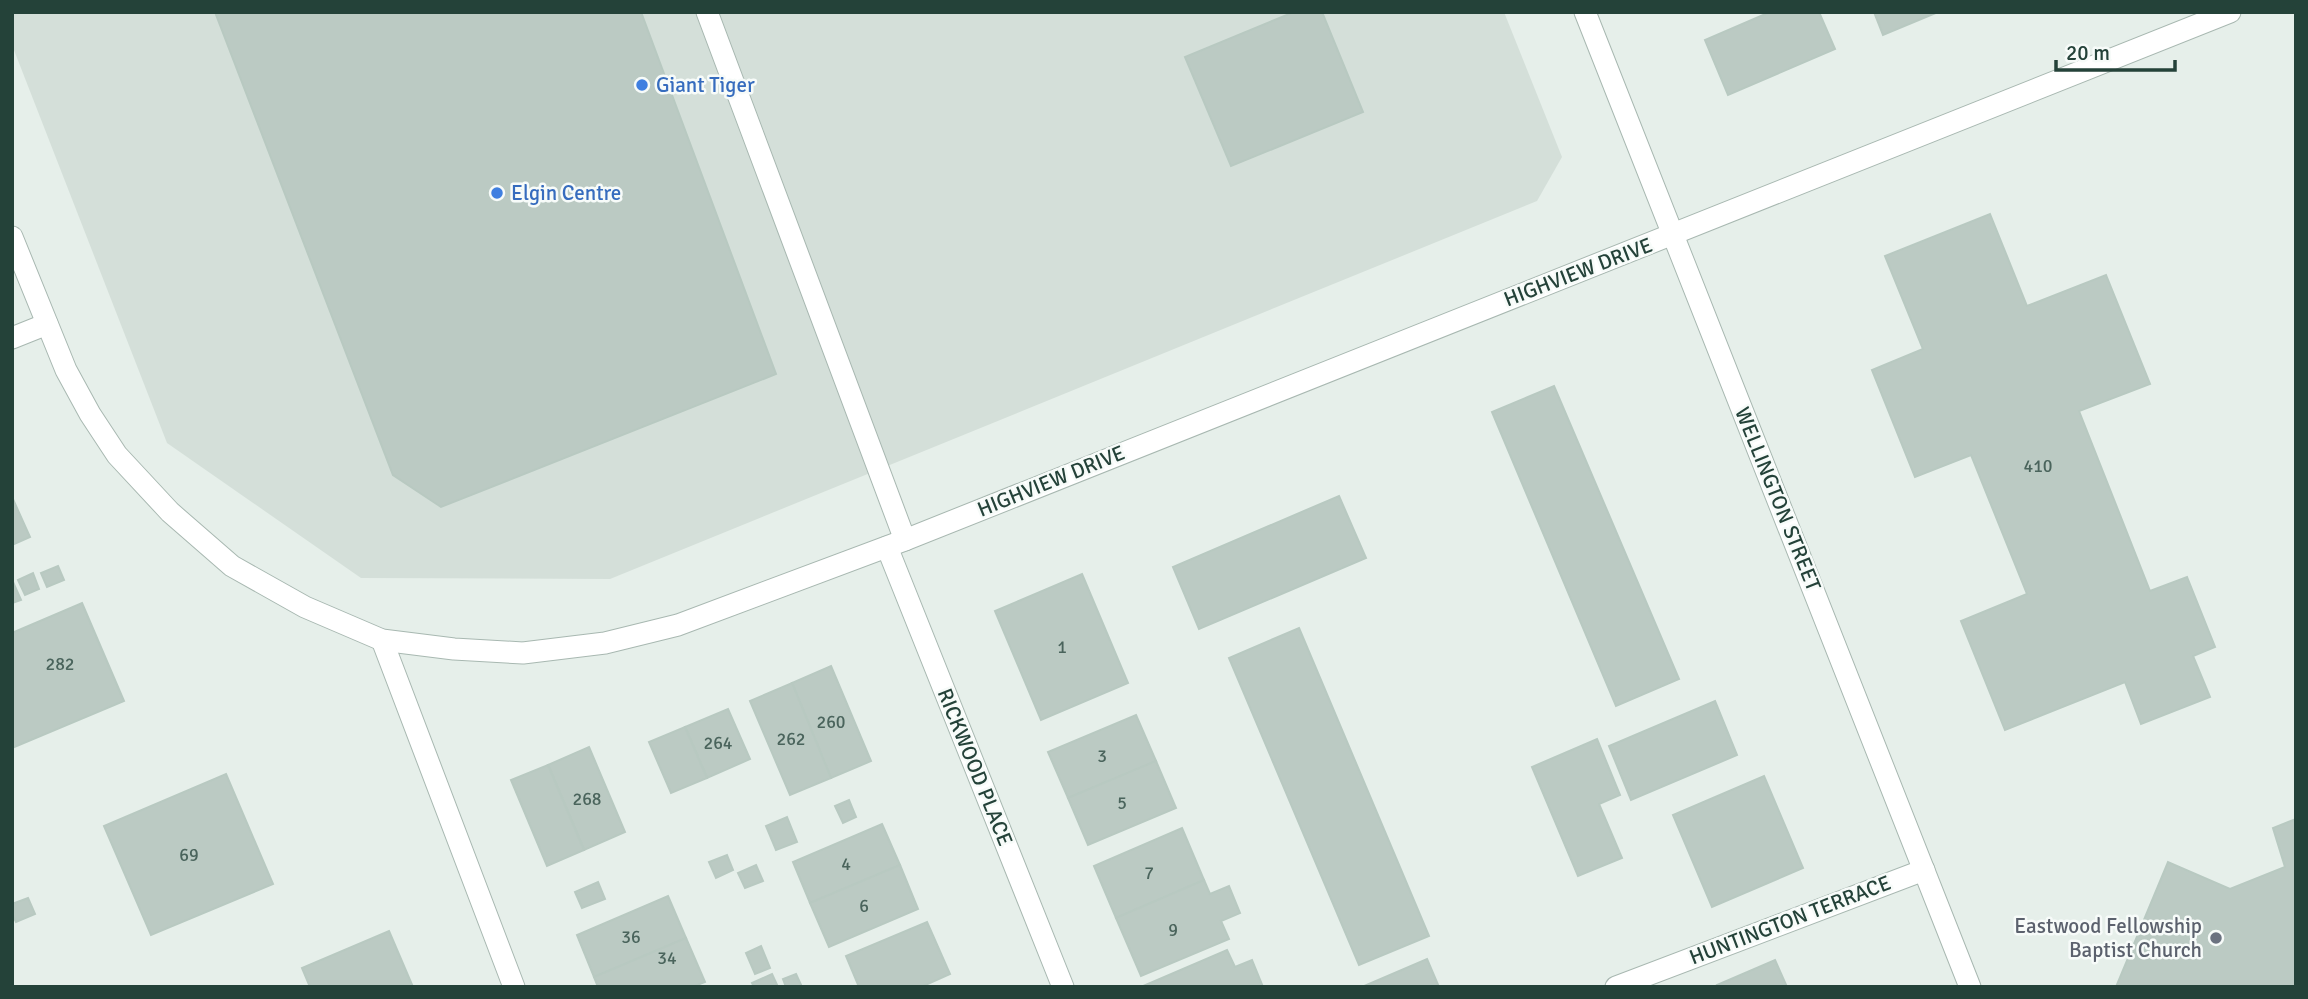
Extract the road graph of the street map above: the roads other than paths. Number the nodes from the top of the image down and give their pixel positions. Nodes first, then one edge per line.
1 (706, 12) edge
2 (1585, 12) edge
3 (2230, 12) edge
4 (1673, 235) junction
5 (12, 237) edge
6 (47, 324) junction
7 (12, 338) edge
8 (896, 543) junction
9 (382, 640) junction
10 (1924, 870) junction
11 (514, 987) edge
12 (1063, 987) edge
13 (1616, 987) edge
14 (1970, 987) edge

1 - 8 street, RICKWOOD PLACE
2 - 4 street, WELLINGTON STREET
3 - 4 street, HIGHVIEW DRIVE
4 - 8 street, HIGHVIEW DRIVE
4 - 10 street, WELLINGTON STREET
5 - 6 street, HIGHVIEW DRIVE
6 - 7 street
6 - 9 street, HIGHVIEW DRIVE
8 - 9 street, HIGHVIEW DRIVE
8 - 12 street, RICKWOOD PLACE
9 - 11 street
10 - 13 street, HUNTINGTON TERRACE
10 - 14 street, WELLINGTON STREET

